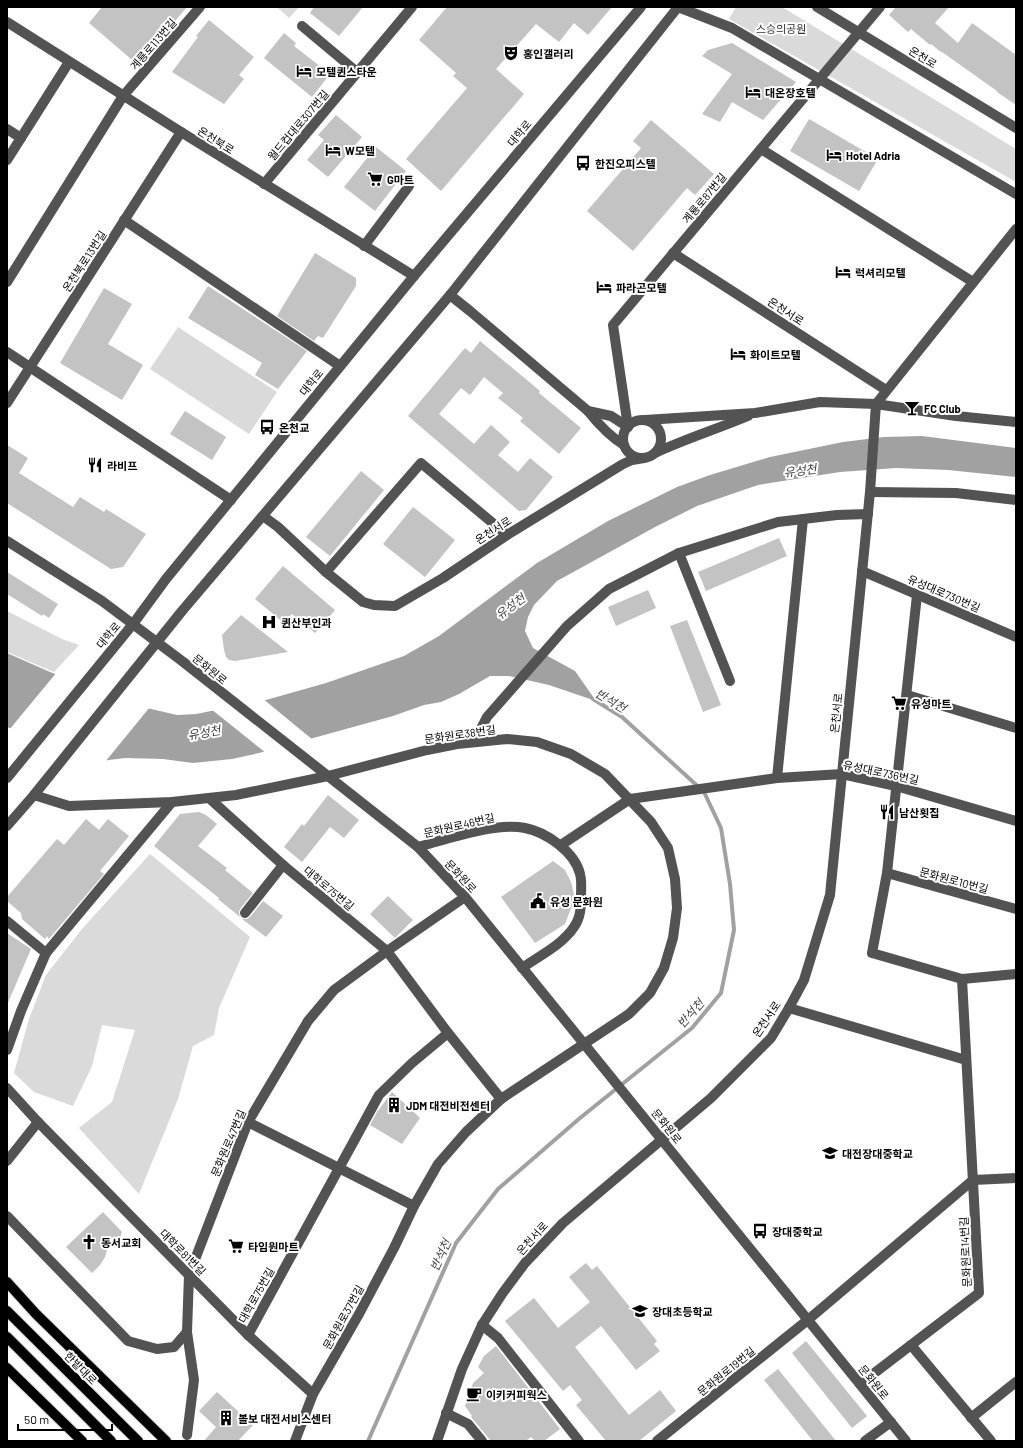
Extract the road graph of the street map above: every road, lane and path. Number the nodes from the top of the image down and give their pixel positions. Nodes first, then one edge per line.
1 (200, 7) edge
2 (412, 7) edge
3 (641, 7) edge
4 (678, 7) edge
5 (817, 7) edge
6 (880, 7) edge
7 (7, 22) edge
8 (302, 26) dead end
9 (859, 32) junction
10 (69, 62) junction
11 (358, 72) junction
12 (820, 79) junction
13 (124, 96) junction
14 (1016, 128) edge
15 (7, 129) edge
16 (181, 132) junction
17 (21, 138) junction
18 (761, 149) junction
19 (7, 160) edge
20 (264, 184) junction
21 (409, 186) dead end
22 (1016, 194) edge
23 (124, 220) junction
24 (1016, 229) edge
25 (364, 246) junction
26 (673, 253) junction
27 (414, 276) junction
28 (7, 282) edge
29 (973, 282) junction
30 (450, 295) junction
31 (7, 352) edge
32 (340, 366) junction
33 (30, 367) junction
34 (886, 390) junction
35 (7, 403) edge
36 (876, 404) junction
37 (588, 411) junction
38 (755, 413) junction
39 (645, 420) junction
40 (1016, 422) edge
41 (628, 427) junction
42 (626, 448) junction
43 (655, 453) junction
44 (644, 458) junction
45 (623, 464) junction
46 (870, 492) junction
47 (231, 500) junction
48 (1016, 500) edge
49 (868, 514) junction
50 (263, 516) junction
51 (803, 519) junction
52 (507, 535) junction
53 (7, 541) edge
54 (679, 553) junction
55 (862, 571) junction
56 (326, 572) junction
57 (917, 595) junction
58 (133, 624) junction
59 (1016, 637) edge
60 (156, 642) junction
61 (730, 681) dead end
62 (907, 695) junction
63 (1016, 728) edge
64 (474, 742) junction
65 (842, 774) junction
66 (328, 776) junction
67 (7, 778) edge
68 (777, 778) junction
69 (896, 786) junction
70 (34, 794) junction
71 (209, 798) junction
72 (630, 799) junction
73 (172, 802) junction
74 (1016, 821) edge
75 (7, 826) edge
76 (561, 845) junction
77 (418, 847) junction
78 (283, 865) junction
79 (887, 874) junction
80 (465, 897) junction
81 (1016, 909) edge
82 (245, 913) dead end
83 (7, 921) edge
84 (387, 951) junction
85 (46, 954) junction
86 (522, 968) junction
87 (1016, 974) edge
88 (962, 979) junction
89 (789, 1008) junction
90 (448, 1033) junction
91 (583, 1044) junction
92 (7, 1050) edge
93 (966, 1060) junction
94 (7, 1088) edge
95 (501, 1099) junction
96 (38, 1122) junction
97 (248, 1122) junction
98 (663, 1140) junction
99 (7, 1161) edge
100 (340, 1168) junction
101 (1016, 1178) edge
102 (973, 1180) junction
103 (414, 1206) junction
104 (7, 1216) edge
105 (189, 1275) junction
106 (7, 1282) edge
107 (7, 1312) edge
108 (809, 1319) junction
109 (482, 1325) junction
110 (187, 1332) junction
111 (248, 1335) junction
112 (7, 1337) edge
113 (911, 1345) junction
114 (7, 1368) edge
115 (1016, 1382) edge
116 (860, 1384) junction
117 (314, 1394) junction
118 (446, 1413) junction
119 (971, 1418) junction
120 (891, 1422) junction
121 (187, 1436) dead end
122 (82, 1441) edge
123 (111, 1441) edge
124 (138, 1441) edge
125 (166, 1441) edge
126 (296, 1441) edge
127 (436, 1441) edge
128 (482, 1441) edge
129 (579, 1441) edge
130 (657, 1441) edge
131 (865, 1441) edge
132 (906, 1441) edge
133 (990, 1441) edge

1 - 13 street, 계룡로113번길
2 - 11 street, 월드컵대로307번길
3 - 27 street, 대학로
4 - 12 street
4 - 30 street
5 - 9 street, 온천로
6 - 9 street, 계룡로87번길
7 - 10 street, 온천북로
8 - 11 street
9 - 12 street, 계룡로87번길
9 - 14 street, 온천로
10 - 13 street, 온천북로
10 - 17 street
11 - 20 street, 월드컵대로307번길
12 - 18 street, 계룡로87번길
12 - 22 street
13 - 16 street, 온천북로
13 - 28 street, 계룡로113번길
15 - 17 street
16 - 20 street, 온천북로
16 - 23 street, 온천북로13번길
17 - 19 street
18 - 26 street, 계룡로87번길
18 - 29 street
20 - 25 street, 온천북로
21 - 25 street
23 - 32 street
23 - 33 street, 온천북로13번길
24 - 29 street
25 - 27 street, 온천북로
26 - 34 street, 온천서로
26 - 41 street, 계룡로87번길
27 - 32 street, 대학로
29 - 34 street
30 - 37 street
30 - 50 street
31 - 33 street
32 - 47 street, 대학로
33 - 35 street, 온천북로13번길
33 - 47 street
34 - 36 street
36 - 38 street
36 - 40 street
36 - 46 street, 온천서로
37 - 41 street
37 - 42 street
38 - 39 street
38 - 43 street
39 - 41 street
39 - 43 street
41 - 42 street
42 - 44 street
42 - 45 street
43 - 44 street
44 - 45 street, 온천서로
45 - 52 street, 온천서로
46 - 48 street
46 - 49 street, 온천서로
47 - 58 street, 대학로
49 - 51 street
49 - 55 street, 온천서로
50 - 56 street
50 - 60 street
51 - 54 street
51 - 68 street
52 - 56 street, 온천서로
52 - 56 street
53 - 58 street, 문화원로
54 - 61 street
54 - 64 street
55 - 57 street, 유성대로730번길
55 - 65 street, 온천서로
57 - 59 street, 유성대로730번길
57 - 62 street
58 - 60 street, 문화원로
58 - 67 street, 대학로
60 - 66 street, 문화원로
60 - 70 street
62 - 63 street
62 - 69 street
64 - 66 street, 문화원로38번길
64 - 72 street, 문화원로38번길
65 - 68 street, 유성대로736번길
65 - 69 street, 유성대로736번길
65 - 89 street, 온천서로
66 - 71 street, 문화원로38번길
66 - 77 street, 문화원로
68 - 72 street, 유성대로736번길
69 - 74 street, 유성대로736번길
69 - 79 street
70 - 73 street
70 - 75 street
71 - 73 street
71 - 78 street, 대학로75번길
72 - 76 street
72 - 91 street, 문화원로38번길
73 - 85 street
76 - 77 street, 문화원로46번길
76 - 86 street, 문화원로46번길
77 - 80 street, 문화원로
78 - 82 street
78 - 84 street, 대학로75번길
79 - 81 street, 문화원로10번길
79 - 88 street
80 - 84 street, 문화원로47번길
80 - 86 street, 문화원로
83 - 85 street
84 - 90 street, 대학로75번길
84 - 97 street, 문화원로47번길
85 - 92 street
86 - 91 street, 문화원로
87 - 88 street
88 - 93 street, 문화원로14번길
89 - 93 street
89 - 98 street, 온천서로
90 - 95 street, 대학로75번길
90 - 100 street, 대학로75번길
91 - 95 street, 문화원로37번길
91 - 98 street, 문화원로
93 - 102 street, 문화원로14번길
94 - 96 street, 대학로81번길
95 - 103 street, 문화원로37번길
96 - 99 street
96 - 105 street, 대학로81번길
97 - 100 street
97 - 105 street, 문화원로47번길
98 - 108 street, 문화원로
98 - 109 street, 온천서로
100 - 103 street
100 - 111 street, 대학로75번길
101 - 102 street
102 - 108 street
102 - 113 street, 문화원로14번길
103 - 117 street, 문화원로37번길
104 - 110 street
105 - 110 street, 문화원로47번길
105 - 111 street, 대학로81번길
106 - 125 main road
107 - 124 main road, 한밭대로
108 - 116 street, 문화원로
108 - 130 street, 문화원로19번길
109 - 118 street, 온천서로
109 - 129 street
110 - 121 street, 문화원로47번길
111 - 117 street, 대학로81번길
112 - 123 main road
113 - 116 street, 문화원로14번길
113 - 119 street
114 - 122 main road
115 - 119 street
116 - 120 street, 문화원로
117 - 126 street, 문화원로37번길
118 - 127 street, 온천서로
118 - 128 street
119 - 133 street
120 - 131 street
120 - 132 street, 문화원로

